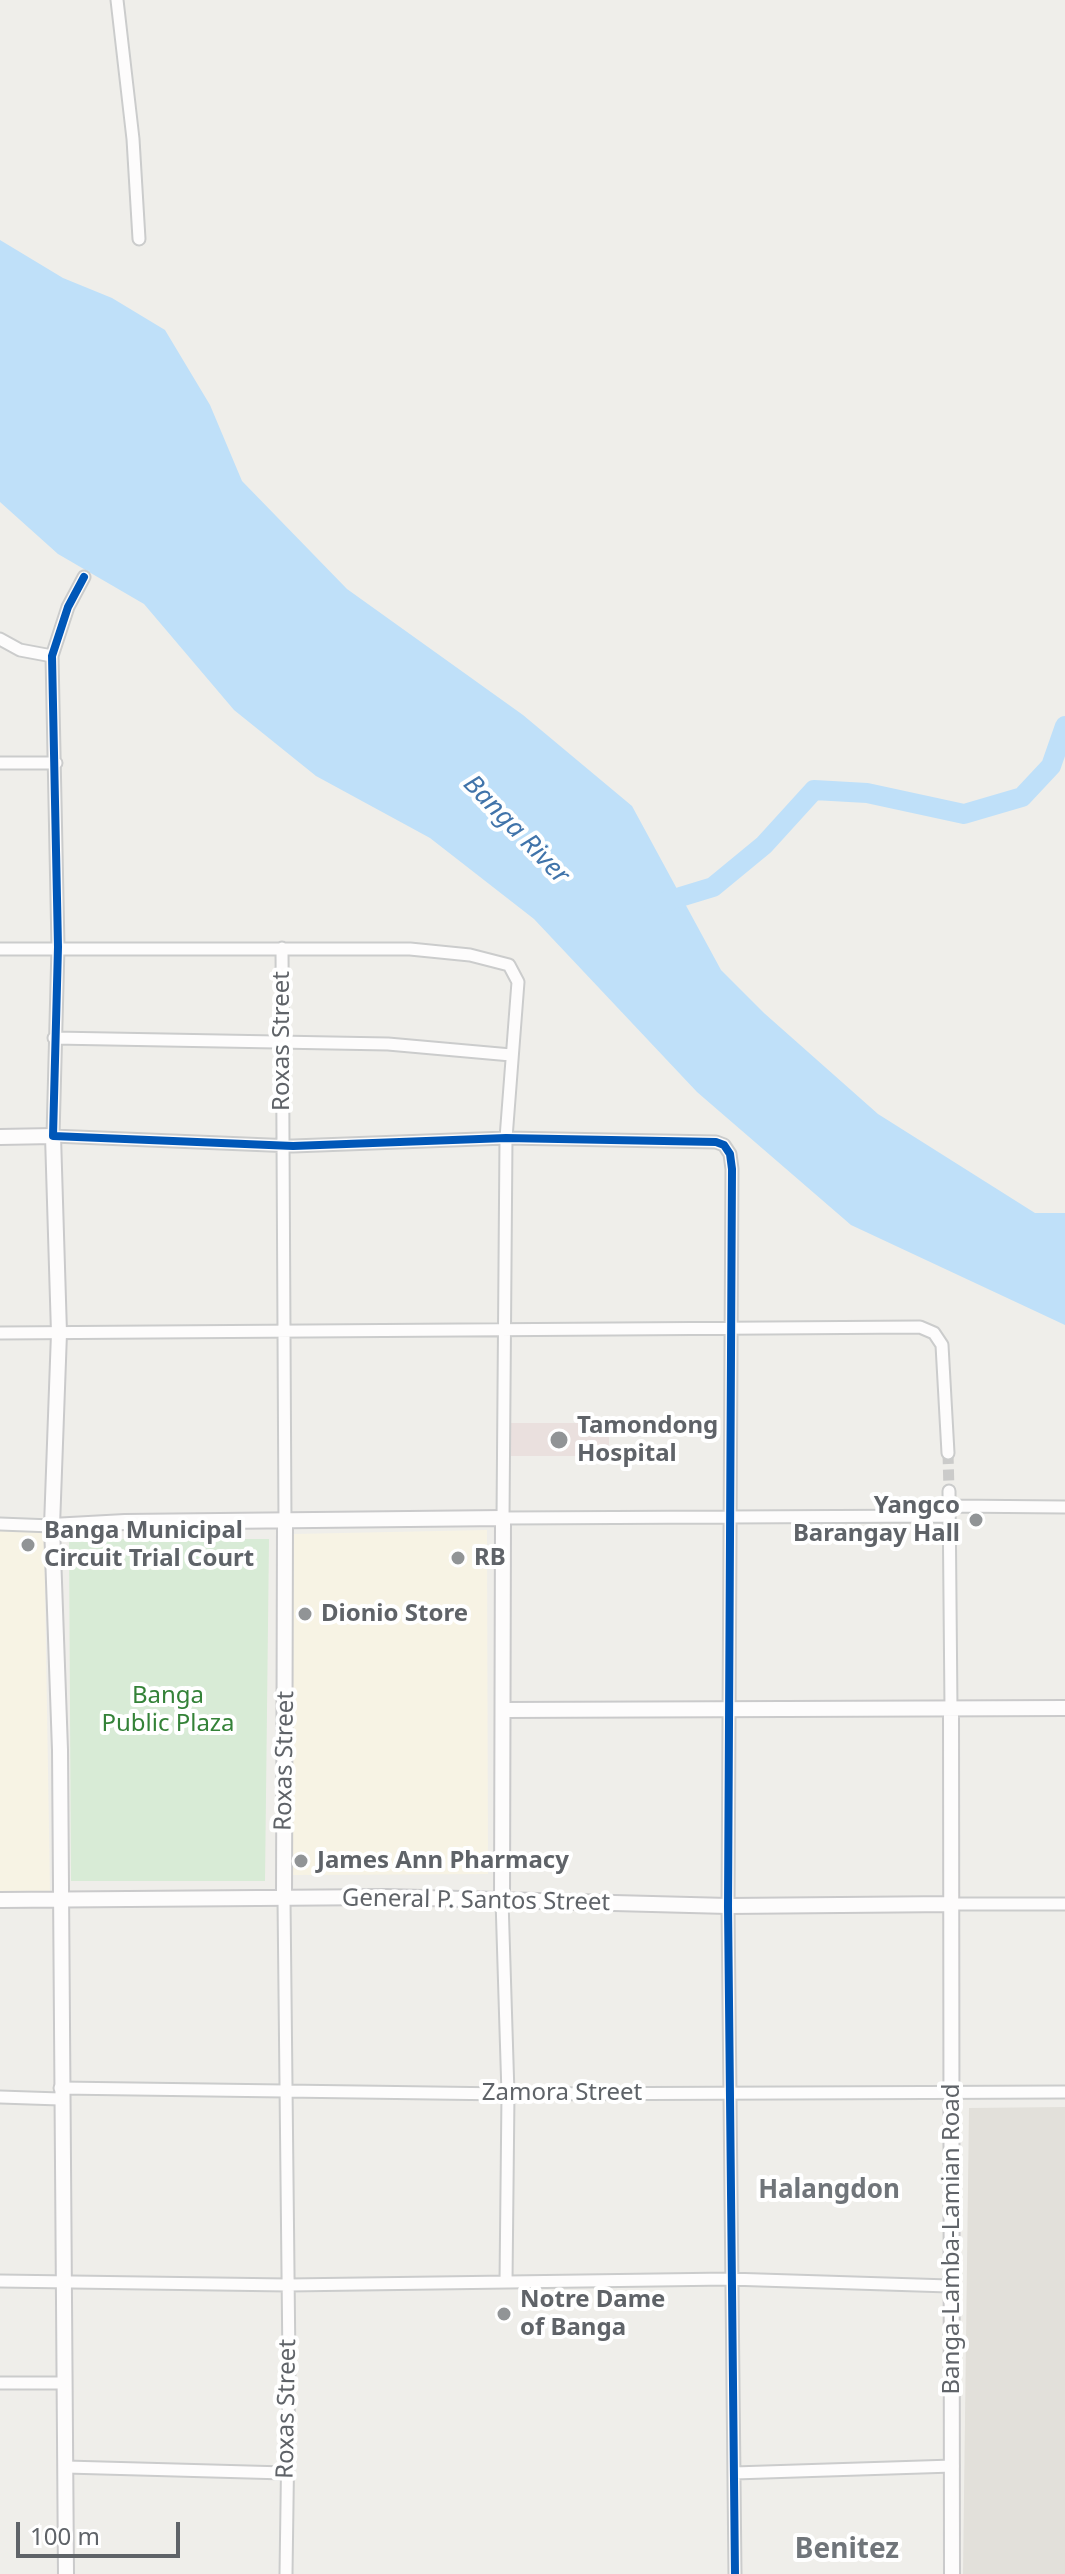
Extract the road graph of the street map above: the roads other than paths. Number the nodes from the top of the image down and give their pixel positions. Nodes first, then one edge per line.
1 (117, 0) edge
2 (139, 239) dead end
3 (84, 577) dead end
4 (0, 639) edge
5 (52, 656) junction
6 (0, 763) edge
7 (56, 763) junction
8 (58, 947) junction
9 (282, 948) junction
10 (0, 949) edge
11 (54, 1038) junction
12 (284, 1041) junction
13 (511, 1055) junction
14 (53, 1136) junction
15 (0, 1137) edge
16 (506, 1138) junction
17 (282, 1143) junction
18 (283, 1328) junction
19 (505, 1328) junction
20 (729, 1330) junction
21 (0, 1333) edge
22 (59, 1333) junction
23 (948, 1453) tunnel mouth
24 (949, 1491) tunnel mouth
25 (1065, 1507) edge
26 (949, 1511) junction
27 (729, 1516) junction
28 (503, 1518) junction
29 (285, 1523) junction
30 (0, 1524) edge
31 (52, 1526) junction
32 (1065, 1708) edge
33 (729, 1709) junction
34 (951, 1709) junction
35 (503, 1710) junction
36 (62, 1899) junction
37 (284, 1899) junction
38 (0, 1900) edge
39 (502, 1900) junction
40 (953, 1904) junction
41 (1065, 1904) edge
42 (728, 1906) junction
43 (283, 2090) junction
44 (952, 2091) junction
45 (731, 2092) junction
46 (1065, 2092) edge
47 (60, 2094) junction
48 (508, 2094) junction
49 (0, 2097) edge
50 (729, 2279) junction
51 (0, 2281) edge
52 (64, 2281) junction
53 (506, 2282) junction
54 (288, 2285) junction
55 (949, 2286) junction
56 (0, 2383) edge
57 (65, 2383) junction
58 (953, 2466) junction
59 (66, 2467) junction
60 (285, 2473) junction
61 (734, 2473) junction
62 (66, 2574) edge
63 (286, 2574) edge
64 (735, 2574) edge
65 (952, 2574) edge

1 - 2 street
3 - 5 street
4 - 5 street
5 - 7 street
6 - 7 street
7 - 8 street
8 - 9 street
8 - 10 street
8 - 11 street
9 - 12 street, Roxas Street
9 - 13 street
11 - 12 street
11 - 14 street
12 - 13 street
12 - 17 street, Roxas Street
13 - 16 street
14 - 15 main road
14 - 17 street
14 - 22 main road
16 - 17 street
16 - 19 street
16 - 20 street
17 - 18 street, Roxas Street
18 - 19 street
18 - 22 street
18 - 29 street, Roxas Street
19 - 20 street
19 - 28 street
20 - 23 street
20 - 27 street
21 - 22 street
22 - 31 main road
24 - 26 street
25 - 26 street
26 - 27 street
26 - 34 street
27 - 28 street
27 - 33 street
28 - 29 main road
28 - 35 main road
29 - 31 main road
29 - 37 main road, Roxas Street
30 - 31 street
31 - 36 main road
32 - 34 main road
33 - 34 main road
33 - 35 main road
33 - 42 street
34 - 40 main road, Banga-Lamba-Lamian Road
35 - 39 main road
36 - 37 main road, General P. Santos Street
36 - 38 main road, General P. Santos Street
36 - 47 main road
37 - 39 main road, General P. Santos Street
37 - 43 street, Roxas Street
39 - 42 main road, General P. Santos Street
39 - 48 street
40 - 41 street
40 - 42 main road, General P. Santos Street
40 - 44 main road, Banga-Lamba-Lamian Road
42 - 45 street
43 - 47 street, Zamora Street
43 - 48 street, Zamora Street
43 - 54 street, Roxas Street
44 - 45 street, Zamora Street
44 - 46 street, Zamora Street
44 - 55 main road, Banga-Lamba-Lamian Road
45 - 48 street, Zamora Street
45 - 50 street
47 - 49 street, Zamora Street
47 - 52 main road
48 - 53 street
50 - 53 street
50 - 55 street
50 - 61 street
51 - 52 street
52 - 54 street
52 - 57 main road
53 - 54 street
54 - 60 street, Roxas Street
55 - 58 main road, Banga-Lamba-Lamian Road
56 - 57 street
57 - 59 main road
58 - 61 street
58 - 65 main road, Banga-Lamba-Lamian Road
59 - 60 street
59 - 62 main road
60 - 63 street, Roxas Street
61 - 64 street

